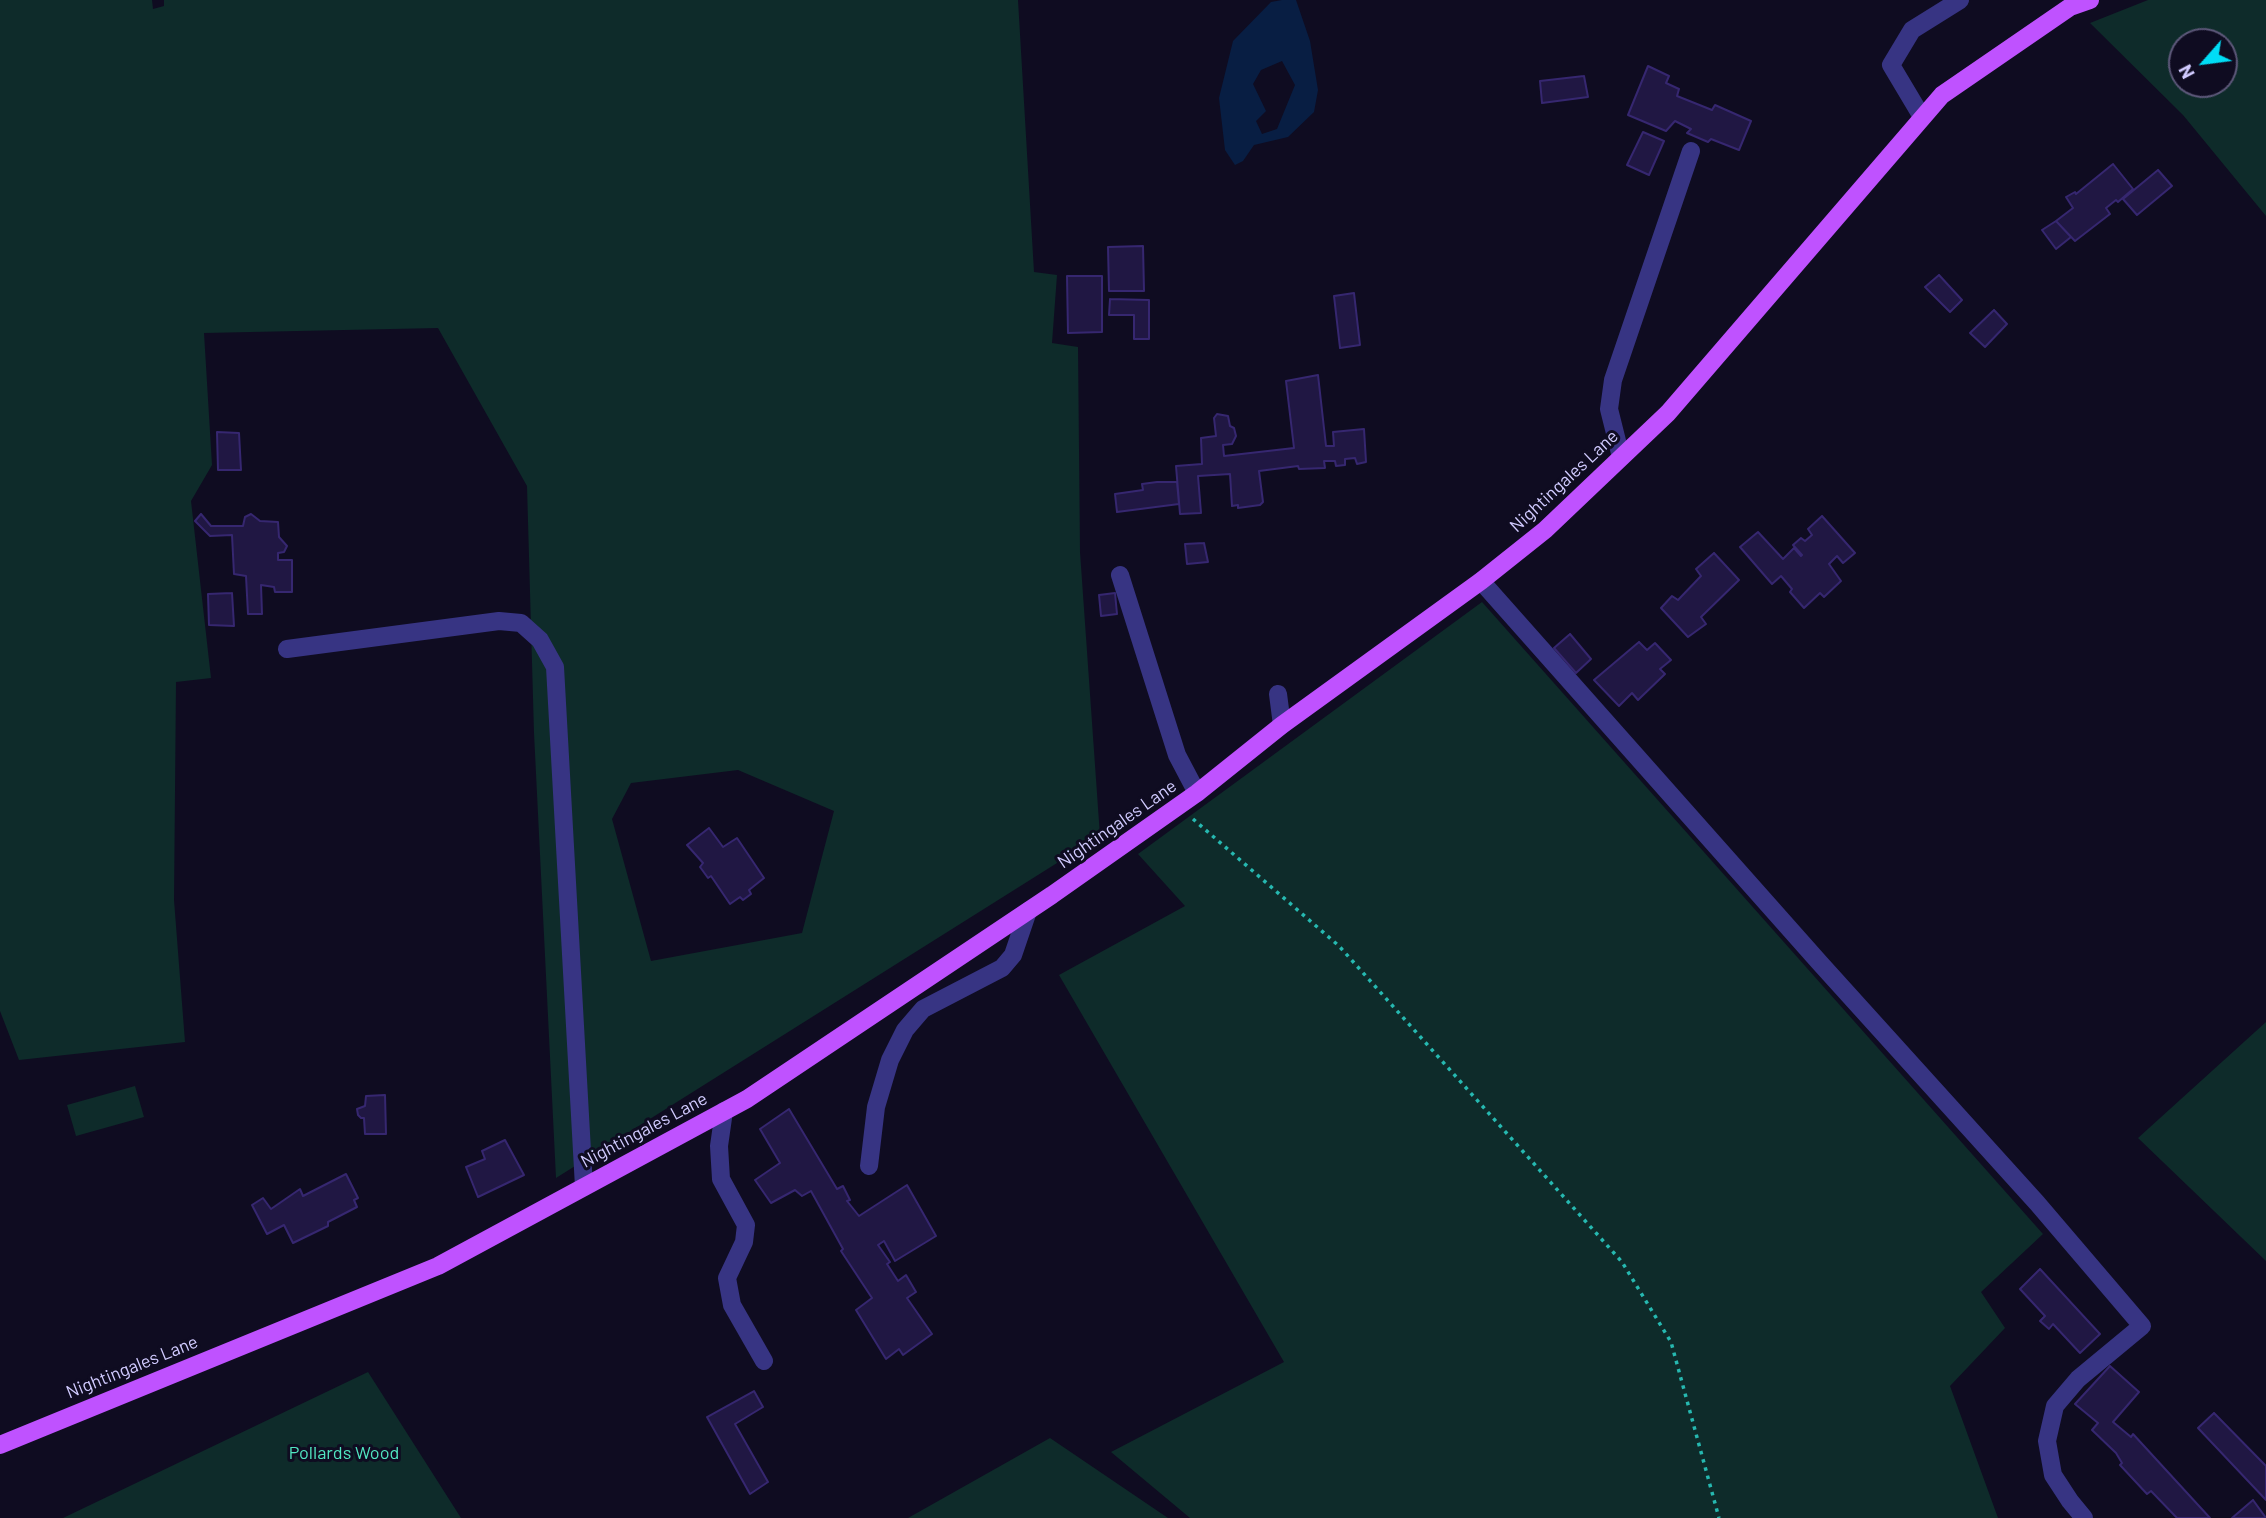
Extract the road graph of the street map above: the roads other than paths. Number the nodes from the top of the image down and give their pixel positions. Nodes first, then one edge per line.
1 (1960, 0) edge
2 (2087, 0) edge
3 (1922, 117) junction
4 (1691, 150) dead end
5 (1621, 457) junction
6 (1120, 575) dead end
7 (1481, 581) junction
8 (287, 649) dead end
9 (1278, 694) dead end
10 (1282, 725) junction
11 (1197, 793) junction
12 (1028, 911) junction
13 (724, 1111) junction
14 (869, 1166) dead end
15 (584, 1187) junction
16 (764, 1361) dead end
17 (0, 1445) edge
18 (2084, 1518) edge

1 - 3 lane
2 - 3 main road, Nightingales Lane
3 - 5 main road, Nightingales Lane
4 - 5 lane
5 - 7 main road, Nightingales Lane
6 - 11 lane
7 - 10 main road, Nightingales Lane
7 - 18 lane
8 - 15 lane
9 - 10 lane
10 - 11 main road, Nightingales Lane
11 - 12 main road, Nightingales Lane
12 - 13 main road, Nightingales Lane
12 - 14 lane
13 - 15 main road, Nightingales Lane
13 - 16 lane
15 - 17 main road, Nightingales Lane

